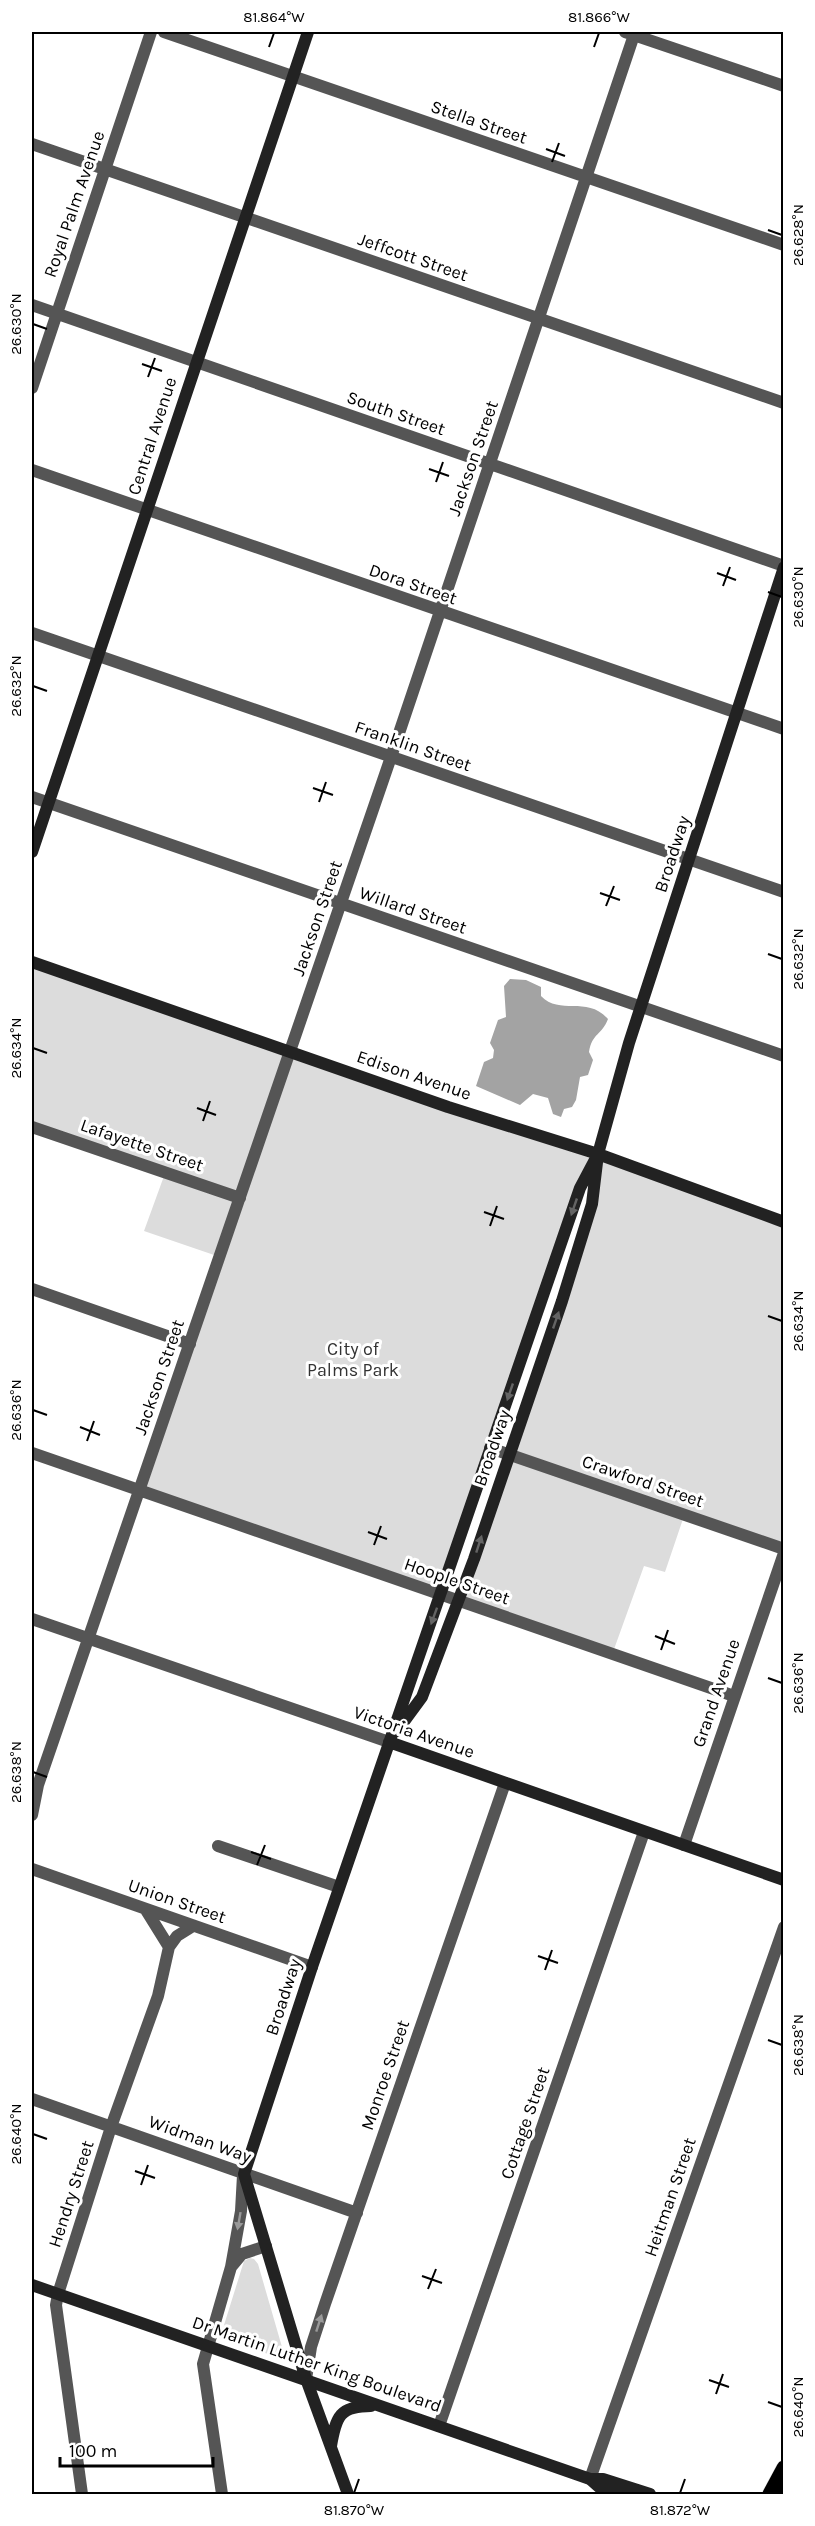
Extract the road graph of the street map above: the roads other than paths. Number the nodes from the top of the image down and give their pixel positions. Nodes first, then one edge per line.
1 (151, 32) edge
2 (164, 32) edge
3 (308, 32) edge
4 (632, 33) edge
5 (293, 77) junction
6 (783, 86) edge
7 (32, 144) edge
8 (105, 169) junction
9 (587, 177) junction
10 (245, 219) junction
11 (783, 245) edge
12 (32, 305) edge
13 (56, 314) junction
14 (539, 319) junction
15 (196, 361) junction
16 (32, 388) edge
17 (783, 403) edge
18 (490, 463) junction
19 (32, 470) edge
20 (146, 511) junction
21 (783, 566) edge
22 (440, 611) junction
23 (32, 633) edge
24 (97, 655) junction
25 (738, 712) junction
26 (783, 729) edge
27 (391, 757) junction
28 (32, 797) edge
29 (48, 802) junction
30 (32, 852) edge
31 (689, 860) junction
32 (783, 892) edge
33 (341, 904) junction
34 (32, 962) edge
35 (641, 1007) junction
36 (291, 1051) junction
37 (783, 1056) edge
38 (32, 1127) edge
39 (598, 1154) junction
40 (240, 1198) junction
41 (783, 1222) edge
42 (32, 1289) edge
43 (190, 1344) junction
44 (490, 1448) junction
45 (32, 1453) edge
46 (509, 1454) junction
47 (139, 1491) junction
48 (783, 1551) edge
49 (441, 1595) junction
50 (459, 1600) junction
51 (32, 1619) edge
52 (88, 1639) junction
53 (734, 1696) junction
54 (389, 1742) junction
55 (505, 1783) junction
56 (35, 1784) edge
57 (32, 1815) edge
58 (644, 1832) junction
59 (684, 1845) junction
60 (218, 1846) dead end
61 (32, 1869) edge
62 (783, 1880) edge
63 (339, 1887) junction
64 (146, 1910) junction
65 (194, 1926) junction
66 (783, 1927) edge
67 (169, 1947) junction
68 (312, 1967) junction
69 (32, 2099) edge
70 (111, 2127) junction
71 (243, 2174) junction
72 (357, 2213) junction
73 (266, 2246) junction
74 (231, 2267) junction
75 (32, 2284) edge
76 (58, 2294) junction
77 (207, 2345) junction
78 (306, 2379) junction
79 (381, 2406) junction
80 (439, 2426) junction
81 (331, 2447) junction
82 (783, 2468) edge
83 (590, 2479) junction
84 (82, 2494) edge
85 (222, 2494) edge
86 (348, 2494) edge
87 (620, 2494) edge
88 (650, 2494) edge
89 (770, 2494) edge

1 - 8 street, Royal Palm Avenue
2 - 5 street, Stella Street
3 - 5 street, Central Avenue
4 - 6 street
4 - 9 street, Jackson Street
5 - 9 street, Stella Street
5 - 10 street, Central Avenue
7 - 8 street, Jeffcott Street
8 - 10 street, Jeffcott Street
8 - 13 street, Royal Palm Avenue
9 - 11 street, Stella Street
9 - 14 street, Jackson Street
10 - 14 street, Jeffcott Street
10 - 15 street, Central Avenue
12 - 13 street, South Street
13 - 15 street, South Street
13 - 16 street, Royal Palm Avenue
14 - 17 street, Jeffcott Street
14 - 18 street, Jackson Street
15 - 18 street, South Street
15 - 20 street, Central Avenue
18 - 21 street, South Street
18 - 22 street, Jackson Street
19 - 20 street, Dora Street
20 - 22 street, Dora Street
20 - 24 street, Central Avenue
21 - 25 street, Broadway
22 - 25 street, Dora Street
22 - 27 street, Jackson Street
23 - 24 street, Franklin Street
24 - 27 street, Franklin Street
24 - 29 street, Central Avenue
25 - 26 street, Dora Street
25 - 31 street, Broadway
27 - 31 street, Franklin Street
27 - 33 street, Jackson Street
28 - 29 street, Willard Street
29 - 30 street, Central Avenue
29 - 33 street, Willard Street
31 - 32 street, Franklin Street
31 - 35 street, Broadway
33 - 35 street, Willard Street
33 - 36 street, Jackson Street
34 - 36 street, Edison Avenue
35 - 37 street, Willard Street
35 - 39 street, Broadway
36 - 39 street, Edison Avenue
36 - 40 street, Jackson Street
38 - 40 street, Lafayette Street
39 - 41 street, Edison Avenue
39 -> 44 street, Broadway
46 -> 39 street, Broadway
40 - 43 street, Jackson Street
42 - 43 street
43 - 47 street, Jackson Street
44 - 46 street, Crawford Street
44 - 49 street, Broadway
45 - 47 street, Hoople Street
46 - 48 street, Crawford Street
50 -> 46 street, Broadway
47 - 49 street, Hoople Street
47 - 52 street, Jackson Street
48 - 53 street, Grand Avenue
49 - 50 street, Hoople Street
49 -> 54 street, Broadway
50 - 53 street, Hoople Street
50 - 54 street, Broadway
51 - 52 street, Victoria Avenue
52 - 54 street, Victoria Avenue
52 - 56 street, Jackson Street
53 - 59 street, Grand Avenue
54 - 55 street, Victoria Avenue
54 - 63 street, Broadway
55 - 58 street, Victoria Avenue
55 - 72 street, Monroe Street
56 - 57 street, Jackson Street
58 - 59 street, Victoria Avenue
58 - 80 street, Cottage Street
59 - 62 street, Victoria Avenue
60 - 63 street
61 - 64 street, Union Street
63 - 68 street, Broadway
64 - 65 street, Union Street
64 - 67 street
65 - 67 street
65 - 68 street, Union Street
66 - 83 street, Heitman Street
67 - 70 street, Hendry Street
68 - 71 street, Broadway
69 - 70 street, Widman Way
70 - 71 street, Widman Way
70 - 76 street, Hendry Street
71 - 72 street, Widman Way
71 - 73 street
71 -> 74 street, Broadway
78 -> 72 street, Monroe Street
73 - 74 street
73 - 78 street
74 - 77 street, Broadway
75 - 76 street, Dr Martin Luther King Boulevard
76 - 77 street, Dr Martin Luther King Boulevard
76 - 84 street, Hendry Street
77 - 78 street, Dr Martin Luther King Boulevard
77 - 85 street, Broadway
78 - 79 street, Dr Martin Luther King Boulevard
78 - 81 street
79 - 80 street, Dr Martin Luther King Boulevard
79 - 81 street
80 - 83 street, Dr Martin Luther King Boulevard
81 - 86 street
82 - 89 main road
83 - 87 street, Dr Martin Luther King Boulevard
83 - 88 street, Dr Martin Luther King Boulevard

